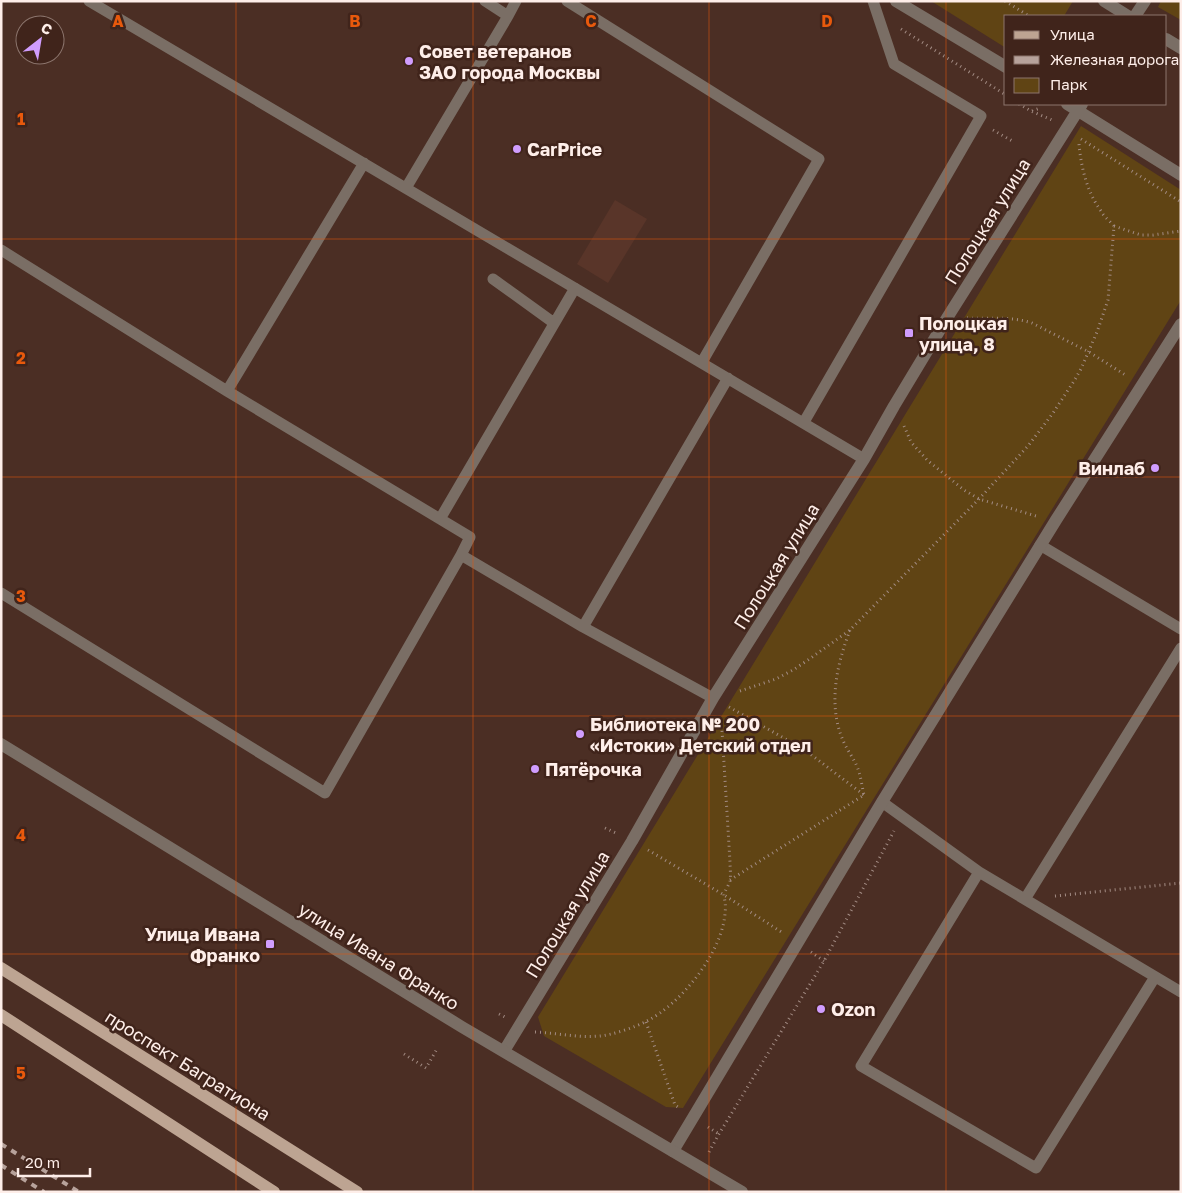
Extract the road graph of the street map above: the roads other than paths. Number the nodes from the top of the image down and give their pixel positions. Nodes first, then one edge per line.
1 (88, 1) edge
2 (485, 1) edge
3 (516, 1) edge
4 (566, 1) edge
5 (873, 1) edge
6 (896, 1) edge
7 (1104, 1) edge
8 (1145, 1) edge
9 (1126, 15) edge
10 (1136, 15) edge
11 (508, 16) junction
12 (1167, 40) edge
13 (1181, 48) edge
14 (1004, 66) edge
15 (1080, 107) edge
16 (364, 163) junction
17 (1181, 175) edge
18 (406, 188) junction
19 (1, 250) edge
20 (493, 279) dead end
21 (575, 288) junction
22 (554, 323) junction
23 (1181, 324) edge
24 (702, 362) junction
25 (728, 378) junction
26 (227, 391) junction
27 (804, 422) junction
28 (864, 459) junction
29 (440, 519) junction
30 (1040, 545) junction
31 (461, 555) junction
32 (1, 593) edge
33 (583, 627) junction
34 (1181, 629) edge
35 (1181, 648) edge
36 (713, 698) junction
37 (1, 744) edge
38 (882, 802) junction
39 (979, 872) junction
40 (1025, 899) junction
41 (1, 968) edge
42 (1155, 977) junction
43 (1181, 992) edge
44 (1, 1015) edge
45 (504, 1052) junction
46 (673, 1151) junction
47 (274, 1192) edge
48 (357, 1192) edge
49 (742, 1192) edge

1 - 16 lane
2 - 11 lane
3 - 11 lane
4 - 24 lane
5 - 27 lane
6 - 14 street
7 - 9 street
8 - 10 street
11 - 18 lane
12 - 13 street
15 - 17 street
15 - 28 street, Полоцкая улица
16 - 18 lane
16 - 26 lane
18 - 21 lane
19 - 26 lane
20 - 22 lane
21 - 22 lane
21 - 24 lane
22 - 29 lane
23 - 30 street
24 - 25 lane
25 - 27 lane
25 - 33 lane
26 - 29 lane
27 - 28 lane
28 - 36 street, Полоцкая улица
29 - 31 lane
30 - 34 lane
30 - 38 street
31 - 32 lane
31 - 33 lane
33 - 36 lane
35 - 40 lane
36 - 45 street, Полоцкая улица
37 - 45 street, улица Ивана Франко
38 - 39 lane
38 - 46 street
39 - 40 lane
39 - 42 lane
40 - 42 lane
41 - 48 main road, проспект Багратиона
42 - 43 lane
44 - 47 main road
45 - 46 street, улица Ивана Франко
46 - 49 street, улица Ивана Франко

